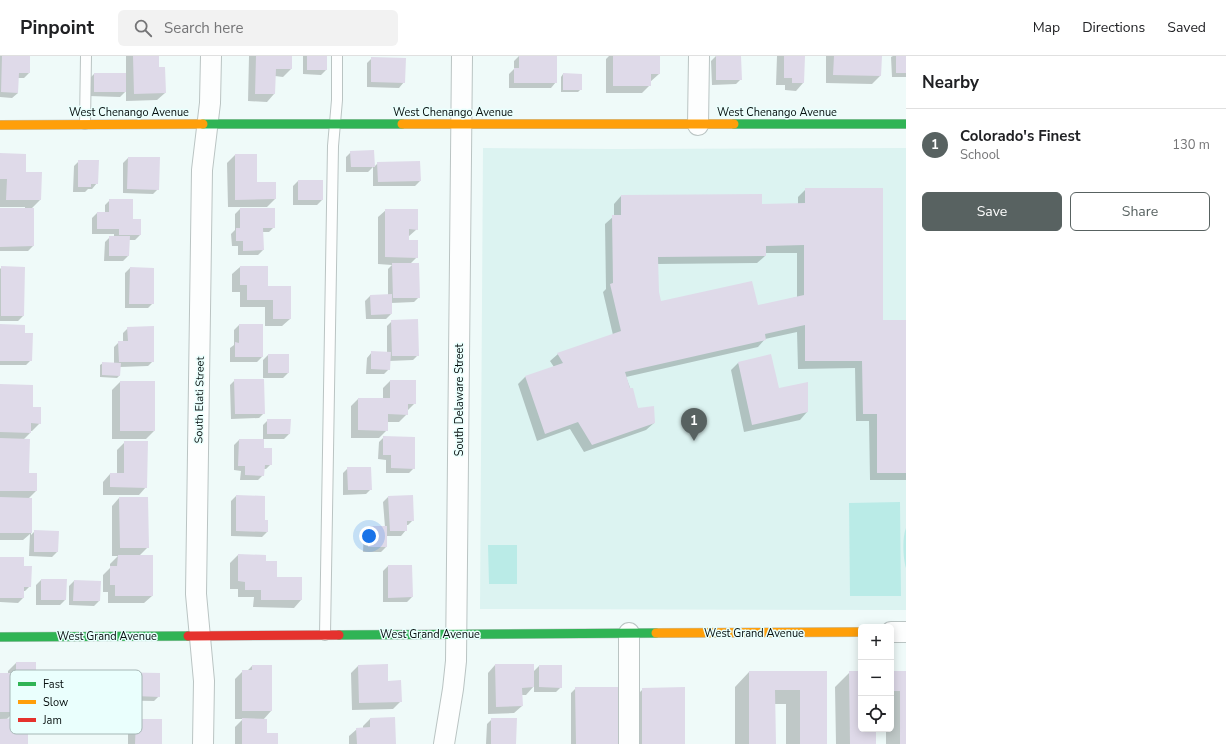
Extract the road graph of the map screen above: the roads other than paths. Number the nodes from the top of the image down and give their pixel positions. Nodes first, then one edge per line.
1 (86, 56) edge
2 (211, 56) edge
3 (337, 56) edge
4 (462, 56) edge
5 (699, 56) edge
6 (85, 124) junction
7 (207, 124) junction
8 (334, 124) junction
9 (461, 124) junction
10 (906, 124) edge
11 (0, 125) edge
12 (698, 125) junction
13 (858, 632) edge
14 (894, 632) edge
15 (906, 632) edge
16 (629, 633) junction
17 (457, 634) junction
18 (325, 635) junction
19 (200, 636) junction
20 (0, 637) edge
21 (203, 744) edge
22 (444, 744) edge
23 (629, 744) edge

1 - 6 lane
2 - 7 street, South Elati Street
3 - 8 lane
4 - 9 street, South Delaware Street
5 - 12 street
6 - 7 street, West Chenango Avenue
6 - 11 street, West Chenango Avenue
7 - 8 street, West Chenango Avenue
7 - 19 street, South Elati Street
8 - 9 street, West Chenango Avenue
8 - 18 lane
9 - 12 street, West Chenango Avenue
9 - 17 street, South Delaware Street
10 - 12 street, West Chenango Avenue
13 - 16 street, West Grand Avenue
14 - 15 street
16 - 17 street, West Grand Avenue
16 - 23 street
17 - 18 street, West Grand Avenue
17 - 22 street, South Delaware Street
18 - 19 street, West Grand Avenue
19 - 20 street, West Grand Avenue
19 - 21 street, South Elati Street

